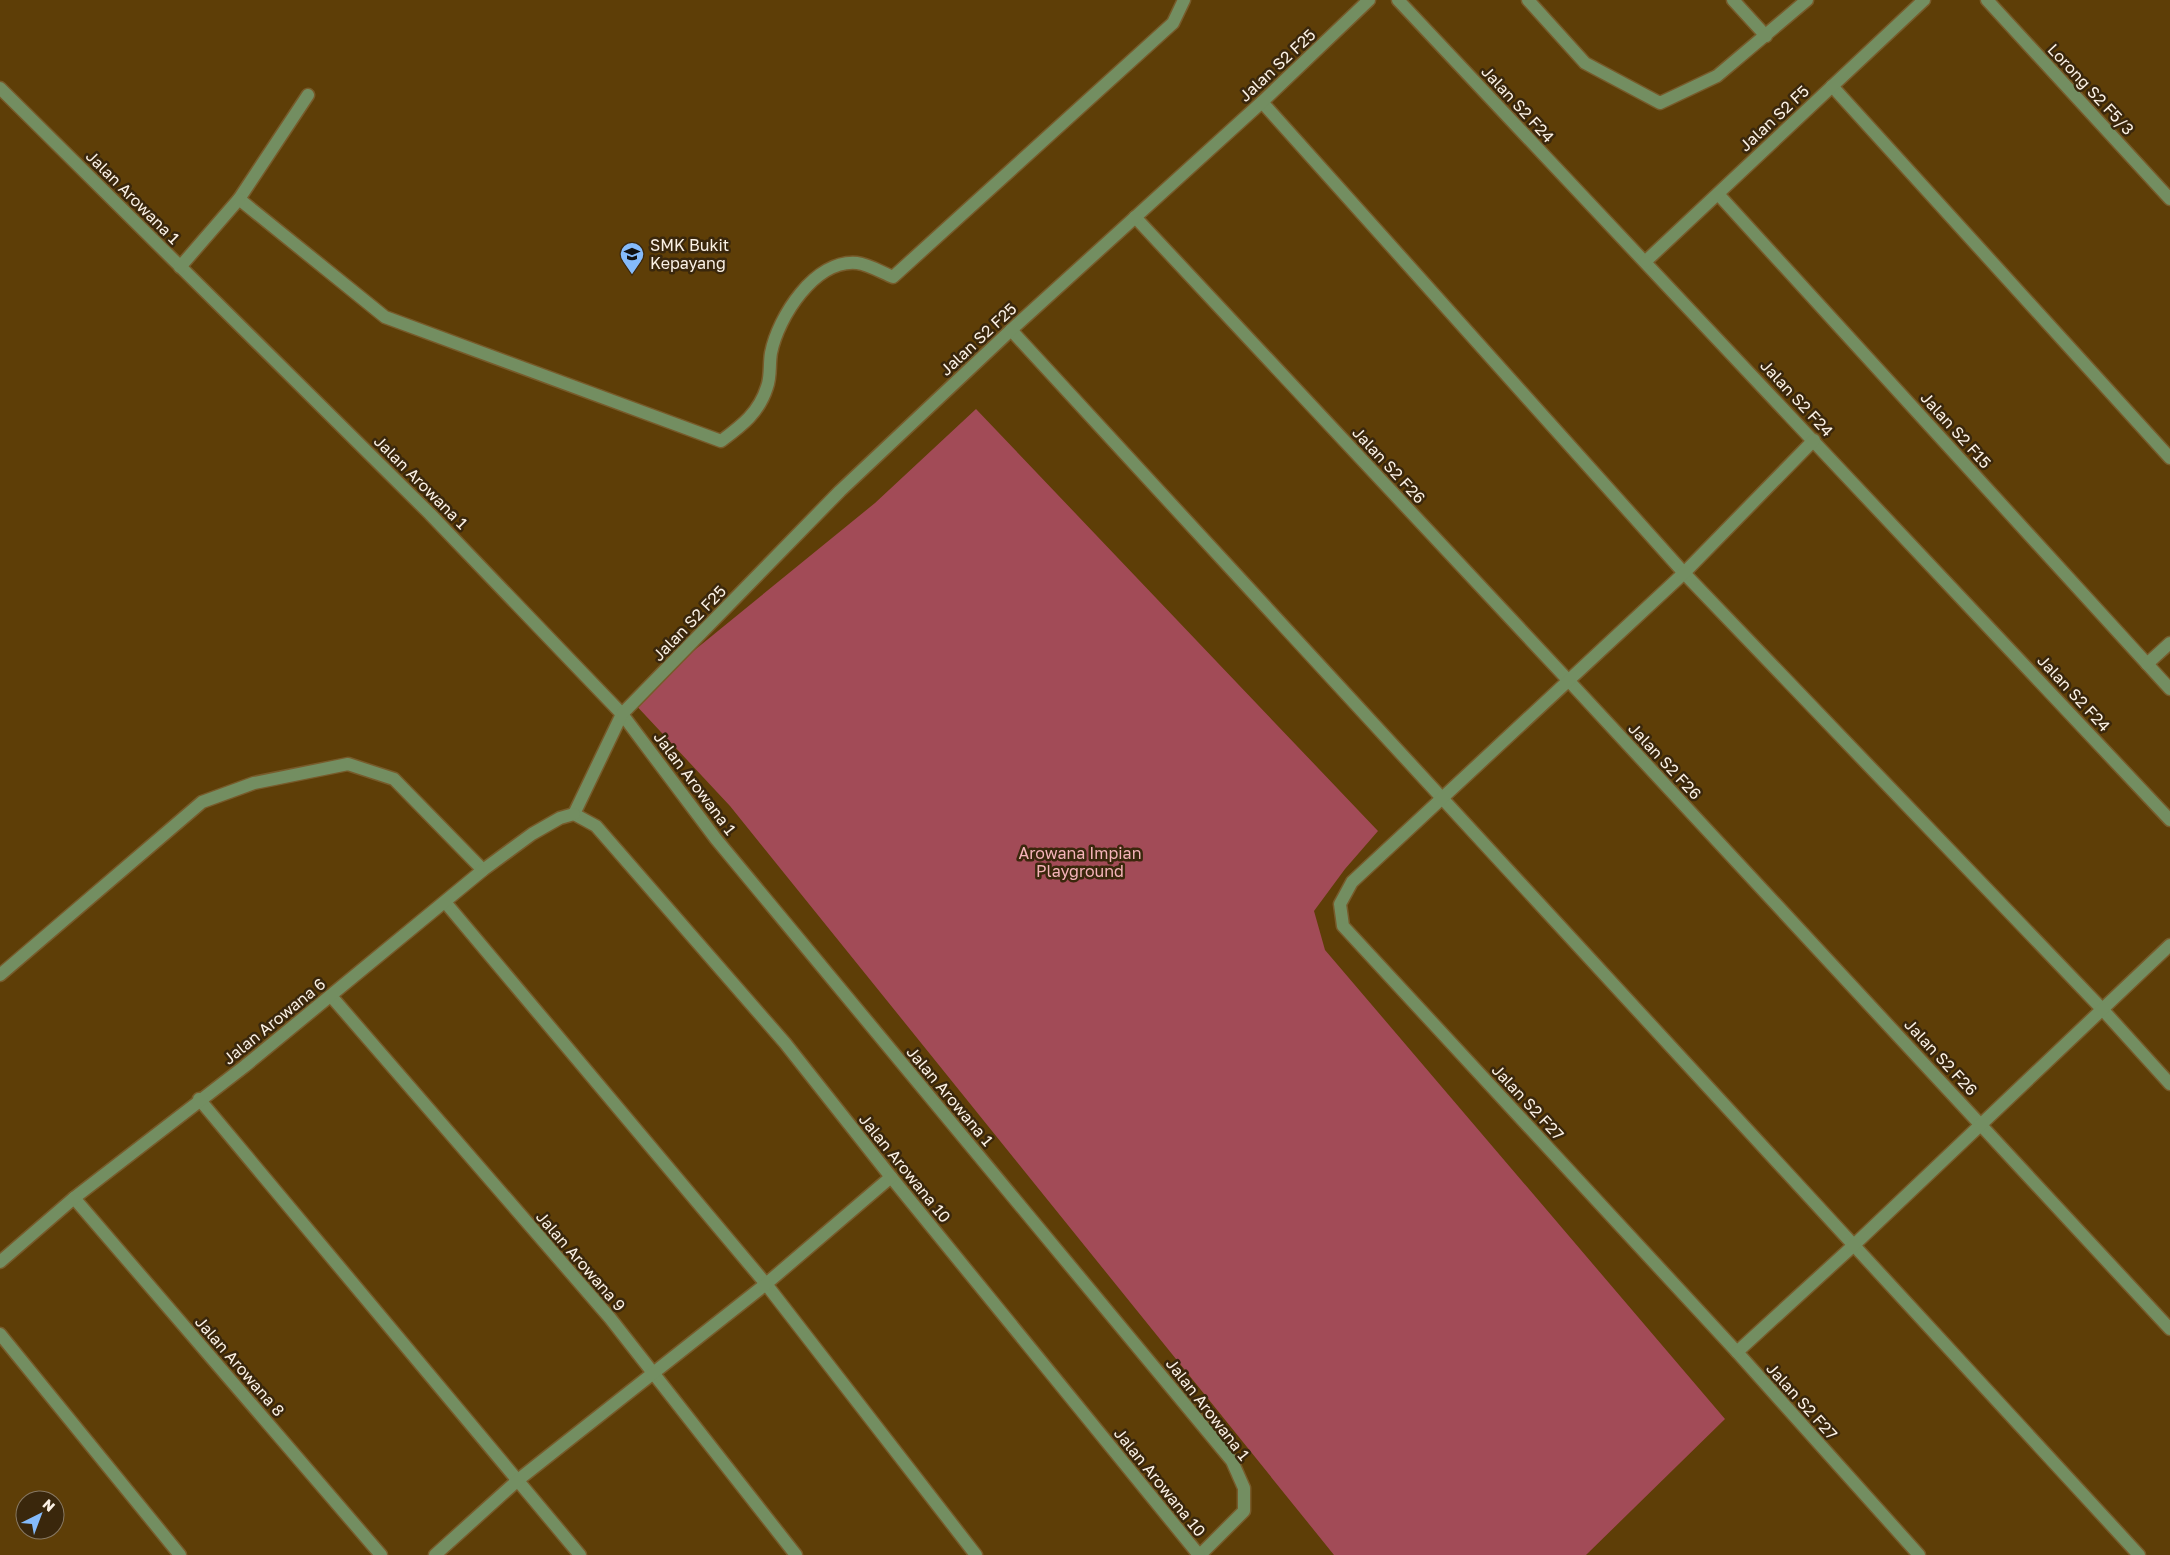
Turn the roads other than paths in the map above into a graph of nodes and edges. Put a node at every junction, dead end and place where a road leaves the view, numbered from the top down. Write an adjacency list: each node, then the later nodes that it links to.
1 (1184, 0): 15 (street)
2 (1369, 0): 13 (street, Jalan S2 F25)
3 (1398, 0): 18 (street, Jalan S2 F24)
4 (1528, 0): 9 (street)
5 (1733, 0): 9 (street)
6 (1806, 0): 9 (street)
7 (1924, 0): 10 (street, Jalan S2 F5)
8 (1987, 0): 16 (street, Lorong S2 F5/3)
9 (1766, 36)
10 (1832, 86): 14 (street, Jalan S2 F5); 22 (street)
11 (0, 88): 19 (street, Jalan Arowana 1)
12 (308, 95): 15 (street)
13 (1262, 102): 17 (street, Jalan S2 F25); 23 (street)
14 (1718, 194): 18 (street, Jalan S2 F5); 25 (street, Jalan S2 F15)
15 (239, 199): 19 (street)
16 (2170, 199)
17 (1135, 217): 20 (street, Jalan S2 F25); 26 (street, Jalan S2 F26)
18 (1646, 261): 21 (street, Jalan S2 F24)
19 (180, 267): 28 (street, Jalan Arowana 1)
20 (1011, 330): 28 (street, Jalan S2 F25); 29 (street)
21 (1814, 440): 23 (street, Jalan S2 F27); 30 (street, Jalan S2 F24)
22 (2170, 458)
23 (1684, 573): 26 (street, Jalan S2 F27); 37 (street)
24 (2170, 643): 25 (street)
25 (2147, 664): 27 (street, Jalan S2 F15)
26 (1568, 680): 29 (street, Jalan S2 F27); 40 (street, Jalan S2 F26)
27 (2170, 689)
28 (622, 714): 31 (street, Jalan S2 F25); 57 (street, Jalan Arowana 1)
29 (1441, 798): 43 (street); 48 (street, Jalan S2 F27)
30 (2167, 811)
31 (574, 814): 32 (street, Jalan Arowana 6); 41 (street, Jalan Arowana 10)
32 (483, 870): 33 (street, Jalan Arowana 6); 35 (street)
33 (445, 902): 36 (street, Jalan Arowana 6); 45 (street)
34 (2170, 945): 37 (street)
35 (0, 975)
36 (331, 996): 39 (street, Jalan Arowana 6); 49 (street, Jalan Arowana 9)
37 (2103, 1010): 38 (street); 40 (street)
38 (2170, 1084)
39 (199, 1100): 42 (street, Jalan Arowana 6); 50 (street)
40 (1981, 1124): 43 (street); 46 (street, Jalan S2 F26)
41 (891, 1177): 45 (street); 57 (street, Jalan Arowana 10)
42 (74, 1198): 44 (street, Jalan Arowana 6); 52 (street, Jalan Arowana 8)
43 (1854, 1245): 48 (street); 59 (street)
44 (0, 1262)
45 (766, 1284): 49 (street); 56 (street)
46 (2170, 1329)
47 (0, 1334): 51 (street)
48 (1737, 1352): 58 (street, Jalan S2 F27)
49 (652, 1373): 50 (street); 55 (street, Jalan Arowana 9)
50 (518, 1480): 53 (street); 54 (street)
51 (180, 1555)
52 (381, 1555)
53 (435, 1555)
54 (580, 1555)
55 (796, 1555)
56 (976, 1555)
57 (1199, 1555)
58 (1919, 1555)
59 (2139, 1555)

